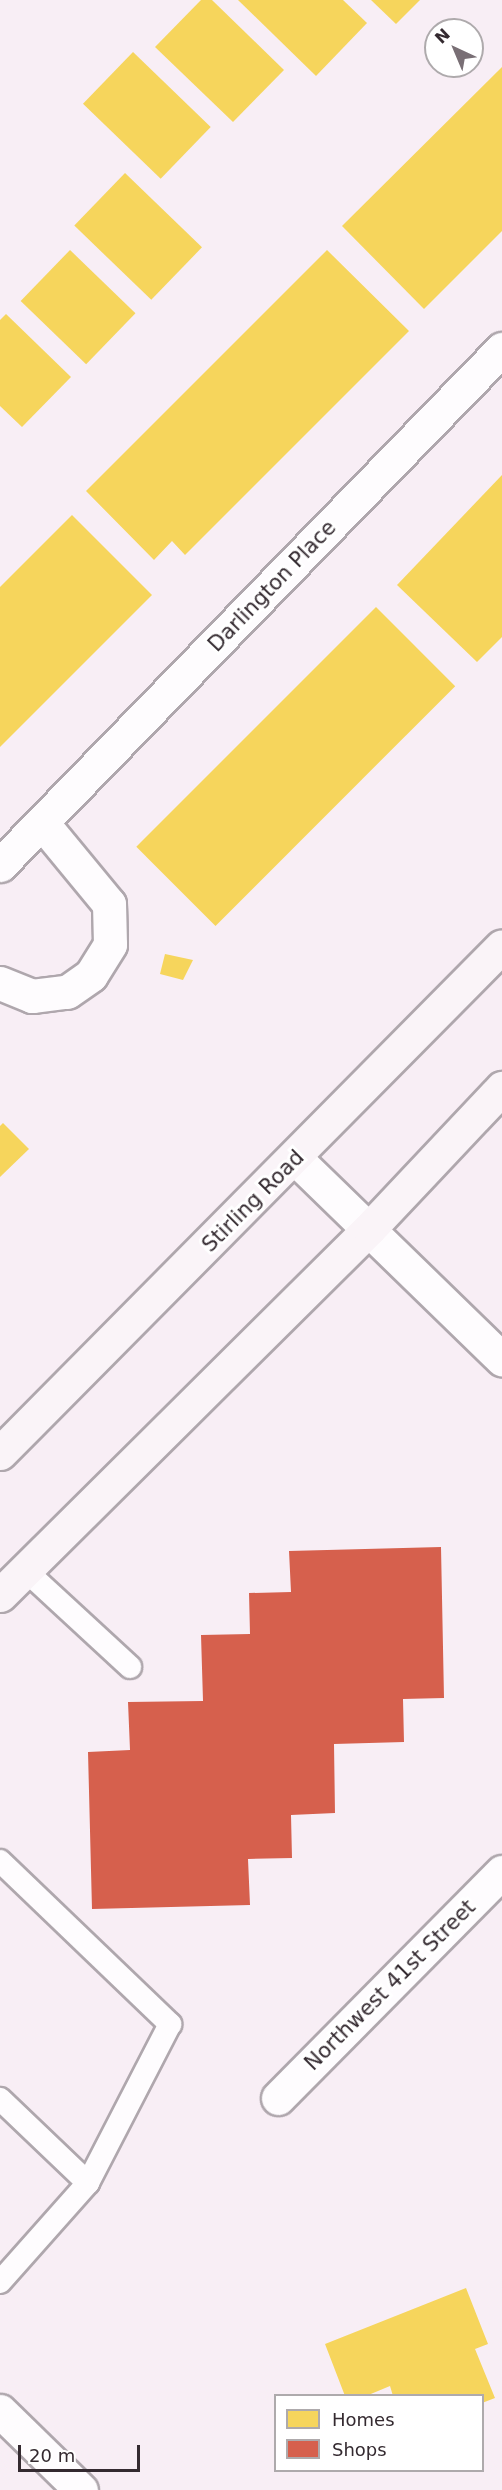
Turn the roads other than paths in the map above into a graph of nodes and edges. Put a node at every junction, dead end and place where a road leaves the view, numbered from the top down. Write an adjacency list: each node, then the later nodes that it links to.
1 (502, 349): 2 (street, Darlington Place)
2 (43, 824): 3 (street, Darlington Place); 5 (street)
3 (0, 865)
4 (502, 946): 7 (main road, Stirling Road)
5 (0, 983)
6 (502, 1088): 8 (main road)
7 (295, 1158): 8 (street); 10 (main road, Stirling Road)
8 (369, 1229): 9 (street); 11 (main road)
9 (502, 1359)
10 (0, 1453)
11 (25, 1570): 12 (main road); 13 (lane)
12 (0, 1595)
13 (130, 1668)
14 (0, 1861): 18 (lane)
15 (502, 1872): 16 (street, Northwest 41st Street)
16 (278, 2098)
17 (0, 2099): 18 (lane)
18 (88, 2183): 19 (lane)
19 (0, 2282)
20 (0, 2411): 21 (street)
21 (81, 2490)

